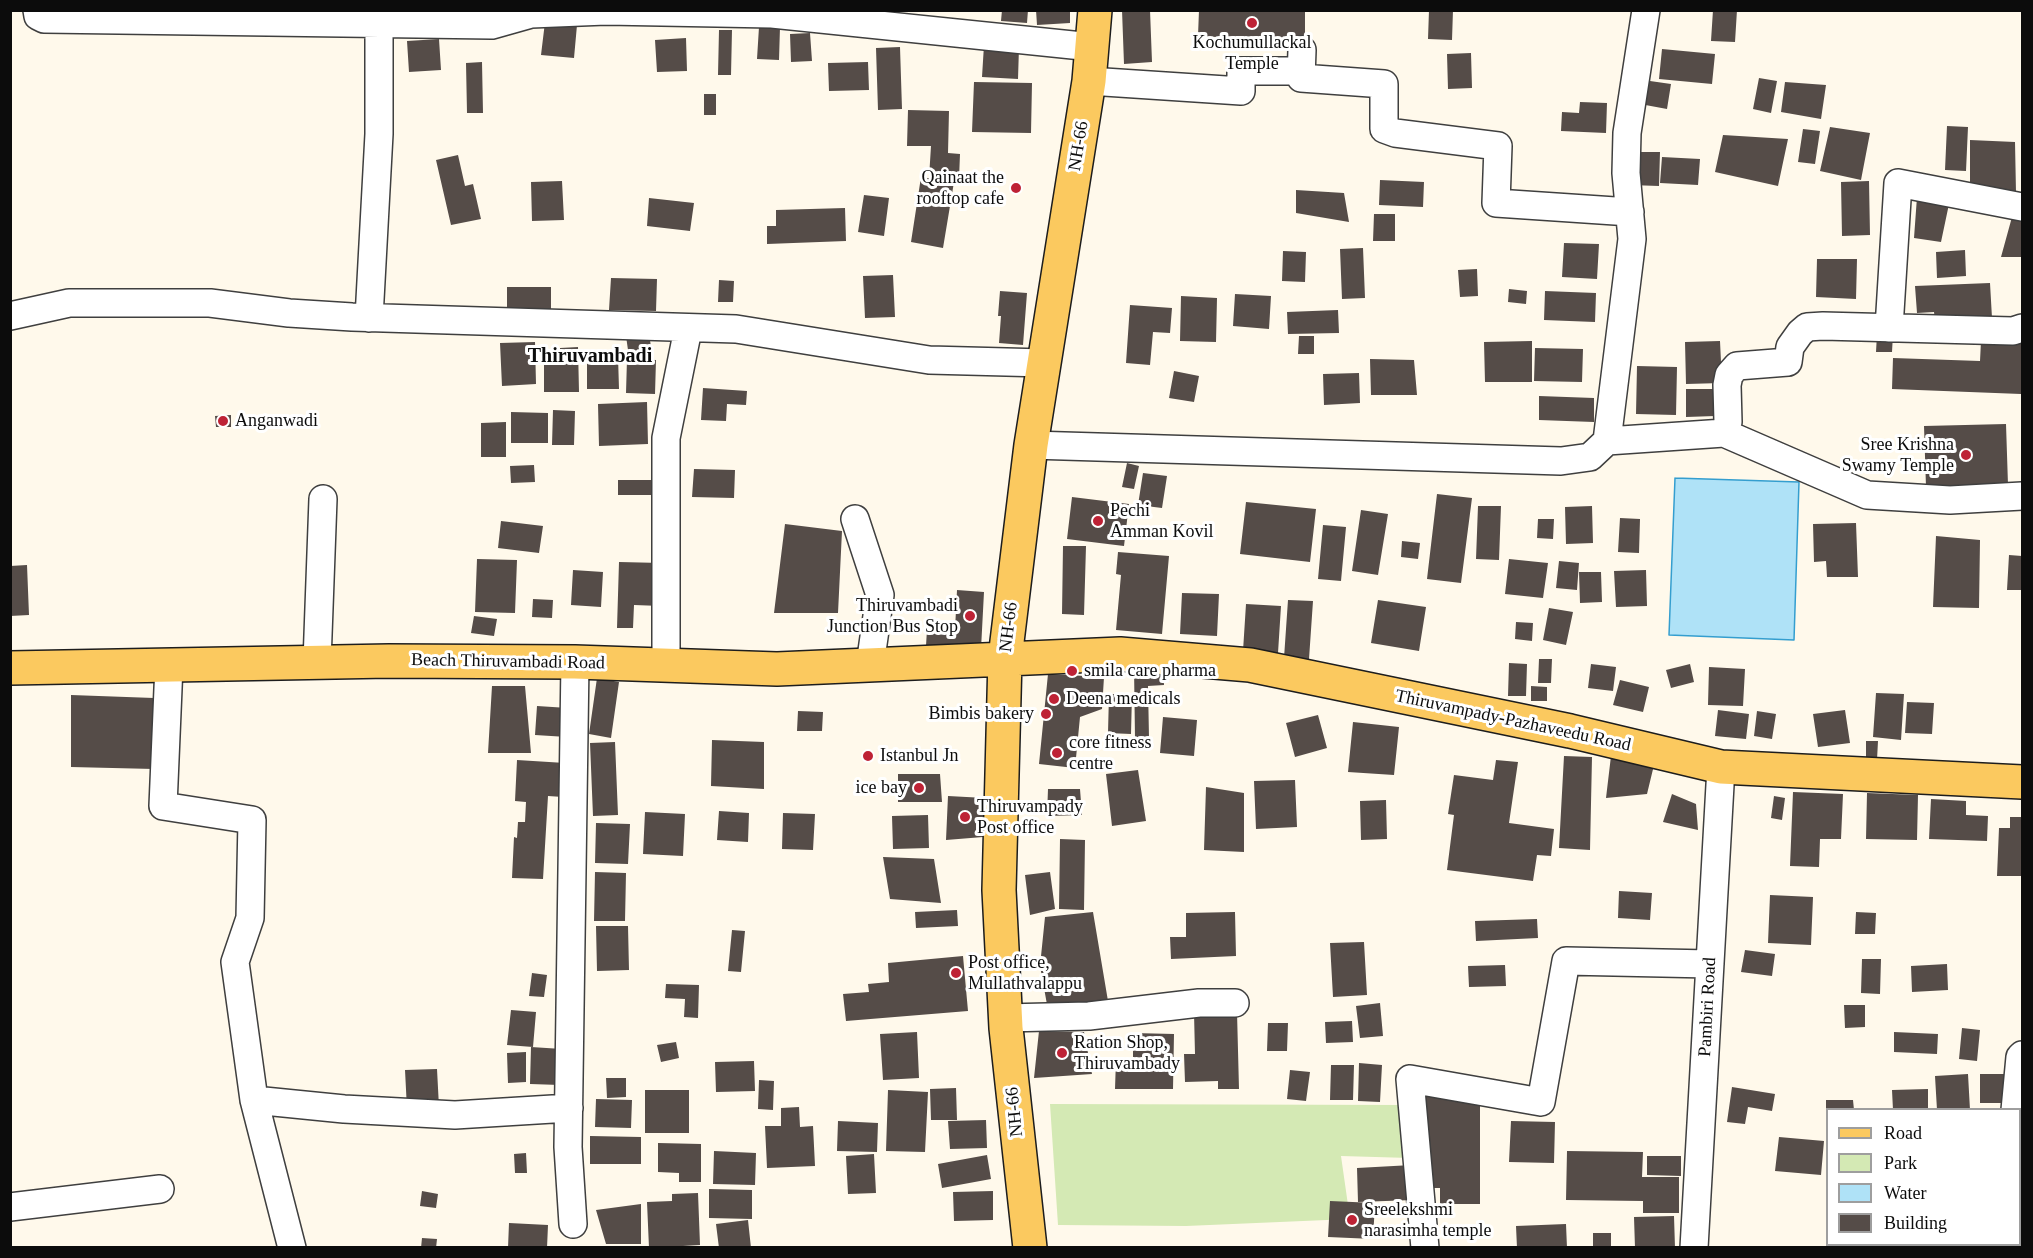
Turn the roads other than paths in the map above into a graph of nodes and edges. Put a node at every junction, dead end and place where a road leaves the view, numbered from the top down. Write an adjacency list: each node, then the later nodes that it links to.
1 (37, 10): 4 (street)
2 (1095, 10): 5 (main road, NH-66)
3 (1646, 10): 8 (street)
4 (379, 24): 5 (street); 10 (street)
5 (1092, 47): 6 (main road, NH-66)
6 (1089, 81): 8 (street); 14 (main road, NH-66)
7 (2022, 207): 11 (street)
8 (1630, 212): 16 (street)
9 (10, 316): 10 (street)
10 (369, 318): 13 (street)
11 (1889, 328): 12 (street); 15 (street)
12 (2022, 328)
13 (688, 329): 14 (street); 25 (street)
14 (1045, 363): 17 (main road, NH-66)
15 (1724, 433): 16 (street); 18 (street)
16 (1607, 441): 17 (street)
17 (1031, 445): 21 (main road, NH-66)
18 (2022, 496)
19 (323, 500): 22 (street)
20 (855, 519): 26 (street)
21 (1005, 658): 26 (main road, Beach Thiruvambadi Road); 28 (main road, Thiruvampady-Pazhaveedu Road); 32 (main road, NH-66)
22 (317, 662): 23 (main road, Beach Thiruvambadi Road); 24 (main road, Beach Thiruvambadi Road)
23 (575, 662): 25 (main road, Beach Thiruvambadi Road); 35 (street)
24 (169, 665): 27 (main road, Beach Thiruvambadi Road); 34 (street)
25 (666, 665): 26 (main road, Beach Thiruvambadi Road)
26 (870, 665)
27 (10, 668)
28 (1721, 767): 29 (main road, Thiruvampady-Pazhaveedu Road); 30 (street, Pambiri Road)
29 (2022, 782)
30 (1710, 964): 42 (street); 43 (street, Pambiri Road)
31 (1235, 1003): 32 (street)
32 (1005, 1018): 41 (main road, NH-66)
33 (2022, 1055): 36 (street)
34 (254, 1100): 35 (street); 40 (street)
35 (569, 1108): 39 (street)
36 (2015, 1108)
37 (160, 1189): 38 (street)
38 (10, 1207)
39 (573, 1224)
40 (292, 1248)
41 (1030, 1248)
42 (1425, 1248)
43 (1694, 1248)

